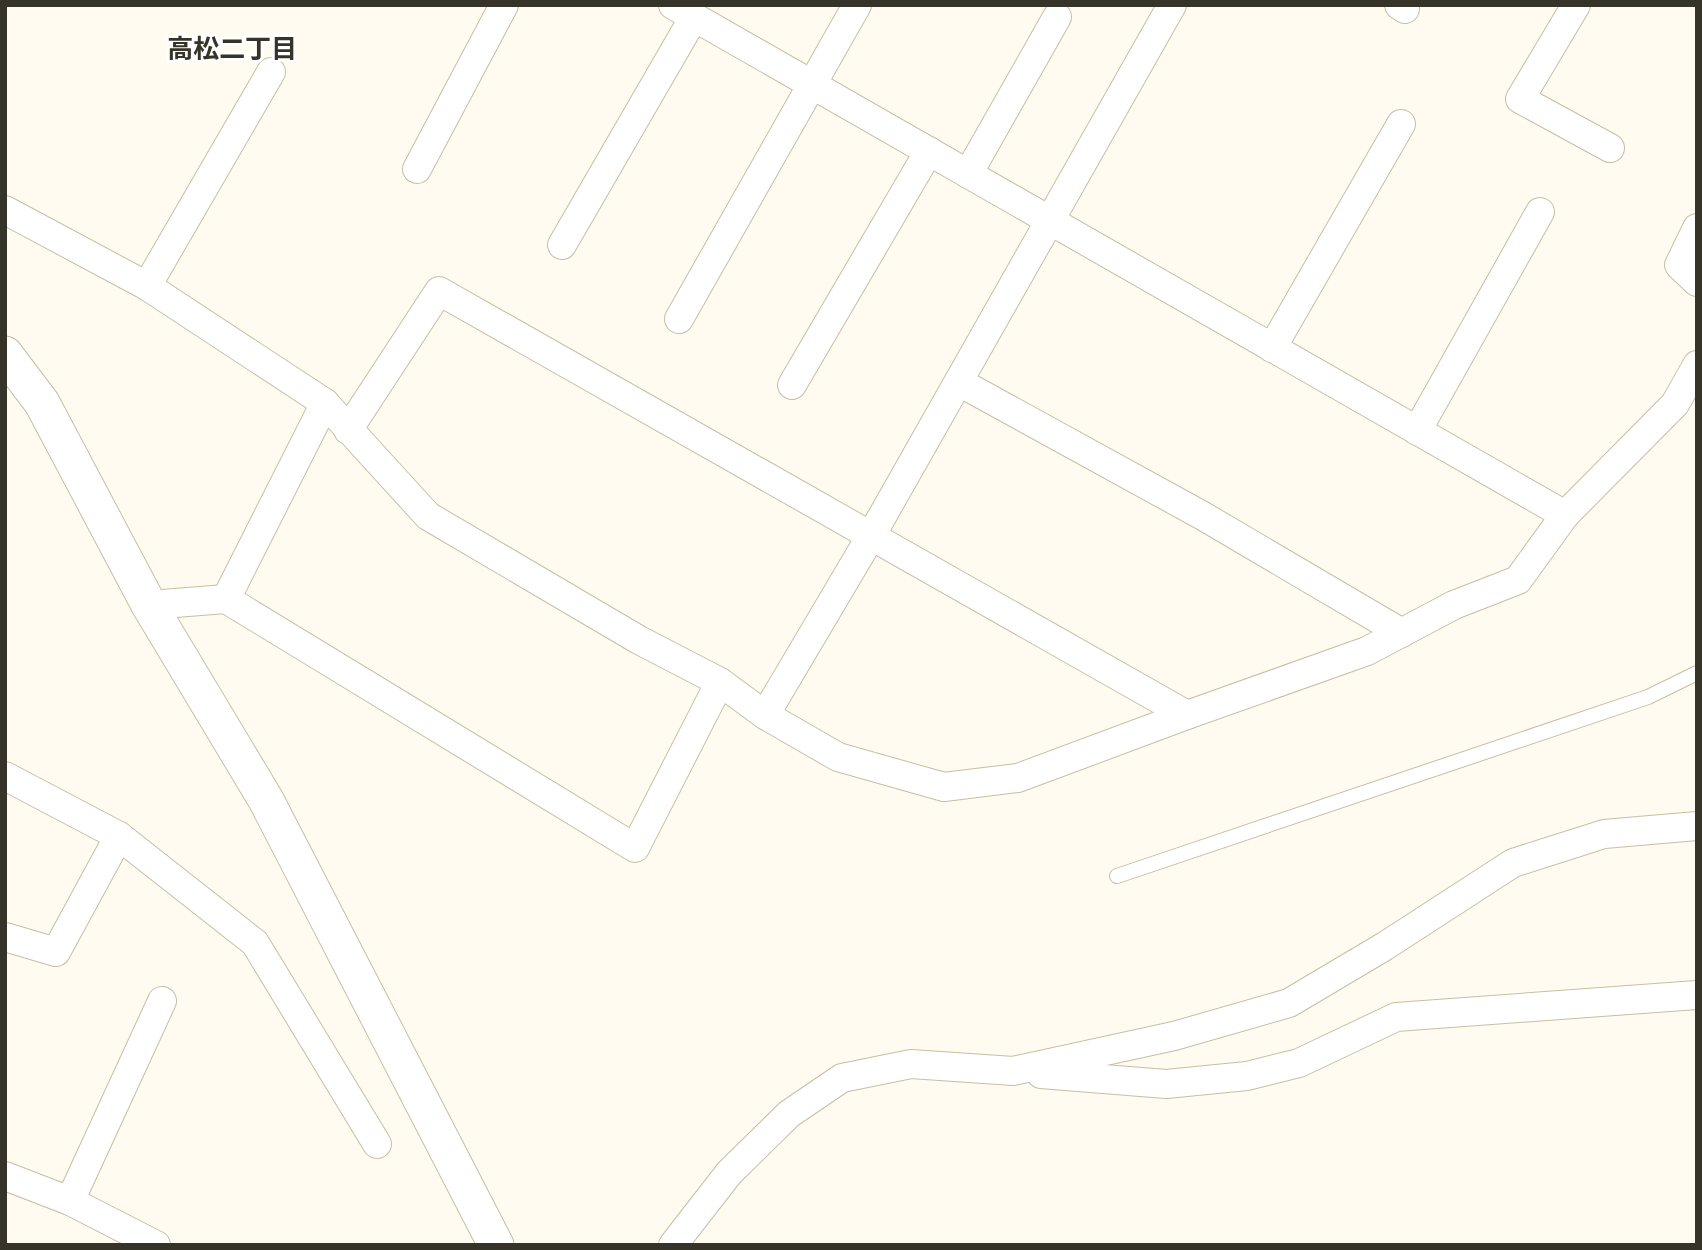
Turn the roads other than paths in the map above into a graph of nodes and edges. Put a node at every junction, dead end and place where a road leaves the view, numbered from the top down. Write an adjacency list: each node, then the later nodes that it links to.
1 (504, 5): 12 (street)
2 (857, 5): 8 (street)
3 (1172, 5): 16 (street)
4 (1576, 5): 10 (street)
5 (684, 11): 8 (street); 18 (street)
6 (1057, 17): 13 (street)
7 (271, 72): 20 (street)
8 (810, 84): 11 (street); 21 (street)
9 (1401, 124): 22 (street)
10 (1610, 148)
11 (929, 151): 13 (street); 26 (street)
12 (417, 169)
13 (968, 174): 16 (street)
14 (5, 210): 20 (street)
15 (1540, 212): 29 (street)
16 (1049, 220): 22 (street); 25 (street)
17 (1697, 228): 19 (street)
18 (562, 245)
19 (1697, 282)
20 (147, 286): 27 (street)
21 (679, 318)
22 (1272, 348): 29 (street)
23 (5, 354): 33 (street)
24 (1697, 365): 30 (street)
25 (959, 382): 31 (street); 34 (street)
26 (792, 385)
27 (325, 403): 28 (street); 32 (street)
28 (348, 430): 31 (street); 36 (street)
29 (1418, 431): 30 (street)
30 (1565, 515): 34 (street)
31 (871, 536): 37 (street); 38 (street)
32 (226, 599): 33 (street); 36 (street)
33 (149, 605): 51 (street)
34 (1402, 633): 38 (street)
35 (1697, 673): 42 (lane)
36 (720, 682): 37 (street)
37 (765, 715): 38 (street)
38 (1187, 715)
39 (5, 776): 41 (street)
40 (1697, 826): 46 (street)
41 (119, 836): 43 (street); 47 (street)
42 (1117, 876)
43 (5, 937)
44 (1697, 995): 46 (street)
45 (162, 1001): 49 (street)
46 (1013, 1071): 52 (street)
47 (377, 1144)
48 (5, 1176): 49 (street)
49 (70, 1201): 50 (street)
50 (156, 1245)
51 (496, 1245)
52 (673, 1245)

